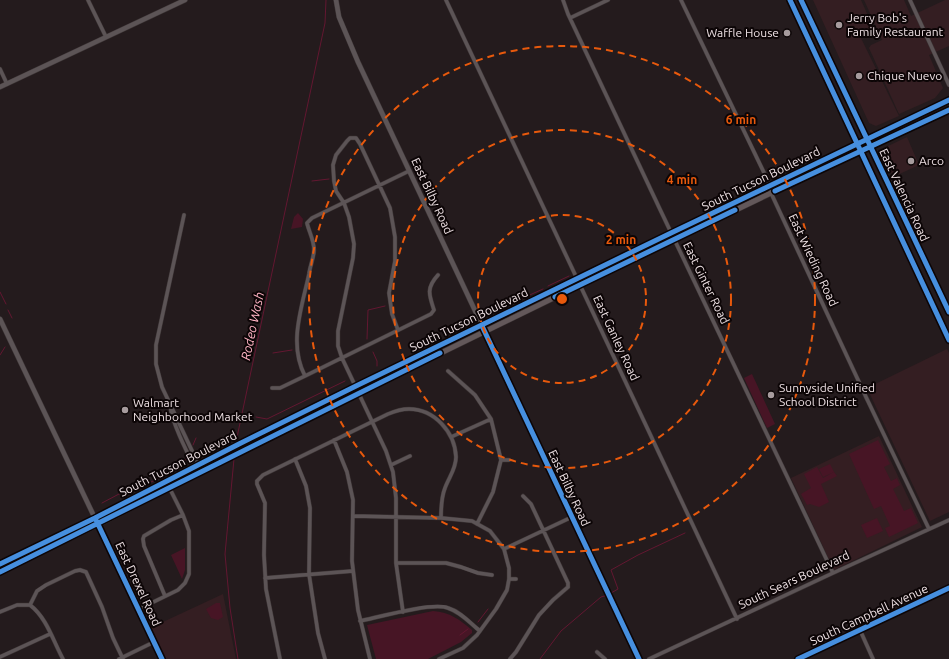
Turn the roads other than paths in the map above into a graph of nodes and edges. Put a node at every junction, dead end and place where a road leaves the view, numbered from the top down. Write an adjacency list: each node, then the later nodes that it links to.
1 (88, 0): 12 (street)
2 (185, 0): 12 (street)
3 (336, 0): 25 (street, East Bilby Road)
4 (446, 0): 36 (street, East Ganley Road)
5 (563, 0): 11 (street, East Ginter Road)
6 (608, 0): 11 (street)
7 (681, 0): 27 (street)
8 (790, 0): 14 (main road, East Valencia Road)
9 (801, 0): 13 (main road, East Valencia Road)
10 (910, 0): 17 (street)
11 (570, 18): 31 (street, East Ginter Road)
12 (106, 37): 16 (street)
13 (820, 41): 14 (main road); 21 (main road, East Valencia Road)
14 (811, 45): 22 (main road, East Valencia Road)
15 (0, 69): 16 (street)
16 (7, 84): 18 (street)
17 (949, 85)
18 (0, 87)
19 (949, 100): 21 (main road, South Tucson Boulevard)
20 (949, 110): 23 (main road, South Tucson Boulevard)
21 (867, 139): 22 (main road, South Tucson Boulevard); 23 (main road, East Valencia Road)
22 (857, 143): 24 (main road, East Valencia Road); 27 (main road, South Tucson Boulevard)
23 (870, 147): 24 (main road, South Tucson Boulevard); 32 (main road, East Valencia Road)
24 (861, 151): 28 (main road, South Tucson Boulevard); 34 (main road, East Valencia Road)
25 (409, 171): 26 (street); 40 (street, East Bilby Road)
26 (380, 185): 29 (street); 29 (street); 41 (street)
27 (771, 186): 28 (street); 31 (main road, South Tucson Boulevard)
28 (770, 193): 33 (main road, South Tucson Boulevard); 72 (street, East Wieding Road)
29 (344, 203): 44 (street); 46 (street)
30 (184, 215): 59 (street)
31 (671, 233): 33 (street, East Ginter Road); 36 (main road, South Tucson Boulevard)
32 (912, 236): 34 (main road); 38 (main road, East Valencia Road)
33 (674, 240): 37 (main road, South Tucson Boulevard); 79 (street, East Ginter Road)
34 (902, 240): 43 (main road, East Valencia Road)
35 (438, 276): 41 (street)
36 (577, 278): 37 (street, East Ganley Road); 40 (main road, South Tucson Boulevard)
37 (580, 285): 42 (main road, South Tucson Boulevard); 91 (street, East Ganley Road)
38 (949, 312)
39 (0, 319): 66 (street, East Drexel Road)
40 (482, 326): 42 (street, East Bilby Road); 47 (main road, South Tucson Boulevard)
41 (398, 330): 44 (street)
42 (485, 332): 49 (main road, South Tucson Boulevard); 65 (street, East Bilby Road)
43 (949, 340)
44 (342, 358): 46 (street); 47 (street)
45 (448, 371): 50 (street)
46 (305, 376): 48 (street)
47 (356, 386): 49 (street); 59 (main road, South Tucson Boulevard)
48 (272, 388)
49 (359, 393): 51 (street); 60 (main road, South Tucson Boulevard)
50 (490, 419): 52 (street); 56 (street)
51 (373, 421): 52 (street); 53 (street); 58 (street)
52 (451, 437): 68 (street)
53 (334, 440): 55 (street); 64 (street)
54 (410, 456): 58 (street)
55 (295, 459): 80 (street); 82 (street)
56 (501, 460): 57 (street); 71 (street)
57 (509, 460)
58 (391, 465): 67 (street)
59 (197, 466): 60 (street); 66 (main road, South Tucson Boulevard)
60 (200, 473): 61 (main road, South Tucson Boulevard)
61 (170, 489): 63 (street); 70 (main road, South Tucson Boulevard)
62 (523, 496): 73 (street)
63 (183, 515): 86 (street); 86 (street)
64 (353, 516): 67 (street); 77 (street)
65 (572, 517): 73 (street); 111 (street, East Bilby Road)
66 (95, 518): 70 (street, East Drexel Road); 76 (main road, South Tucson Boulevard)
67 (396, 518): 68 (street); 75 (street)
68 (441, 518): 71 (street)
69 (949, 520): 72 (street, South Sears Boulevard)
70 (98, 524): 78 (main road, South Tucson Boulevard); 88 (street, East Drexel Road)
71 (477, 524): 74 (street)
72 (929, 529): 79 (street, South Sears Boulevard)
73 (544, 530): 74 (street); 109 (street)
74 (504, 549): 83 (street)
75 (396, 563): 81 (street); 90 (street)
76 (0, 564)
77 (353, 571): 80 (street); 92 (street)
78 (0, 572)
79 (832, 573): 91 (street, South Sears Boulevard)
80 (309, 574): 82 (street); 106 (street)
81 (492, 575)
82 (265, 578): 105 (street)
83 (510, 579): 84 (street); 94 (street)
84 (516, 579)
85 (949, 588): 93 (main road, South Campbell Avenue)
86 (165, 596): 88 (street)
87 (30, 605): 89 (street); 95 (street); 100 (street)
88 (139, 609): 96 (street, East Drexel Road)
89 (0, 612)
90 (402, 612): 92 (street); 94 (street)
91 (737, 619): 112 (street, South Sears Boulevard)
92 (360, 621): 101 (street)
93 (860, 630): 113 (main road, South Campbell Avenue); 114 (street)
94 (480, 631): 108 (street)
95 (50, 634): 98 (street); 103 (street)
96 (154, 642): 100 (street); 104 (street, East Drexel Road)
97 (597, 652): 110 (street)
98 (7, 654): 99 (street); 102 (street)
99 (0, 657)
100 (122, 658)
101 (369, 658): 107 (street)
102 (9, 659)
103 (63, 659)
104 (162, 659)
105 (280, 659)
106 (325, 659)
107 (364, 659)
108 (440, 659)
109 (510, 659)
110 (604, 659)
111 (639, 659)
112 (649, 659)
113 (798, 659)
114 (873, 659)

